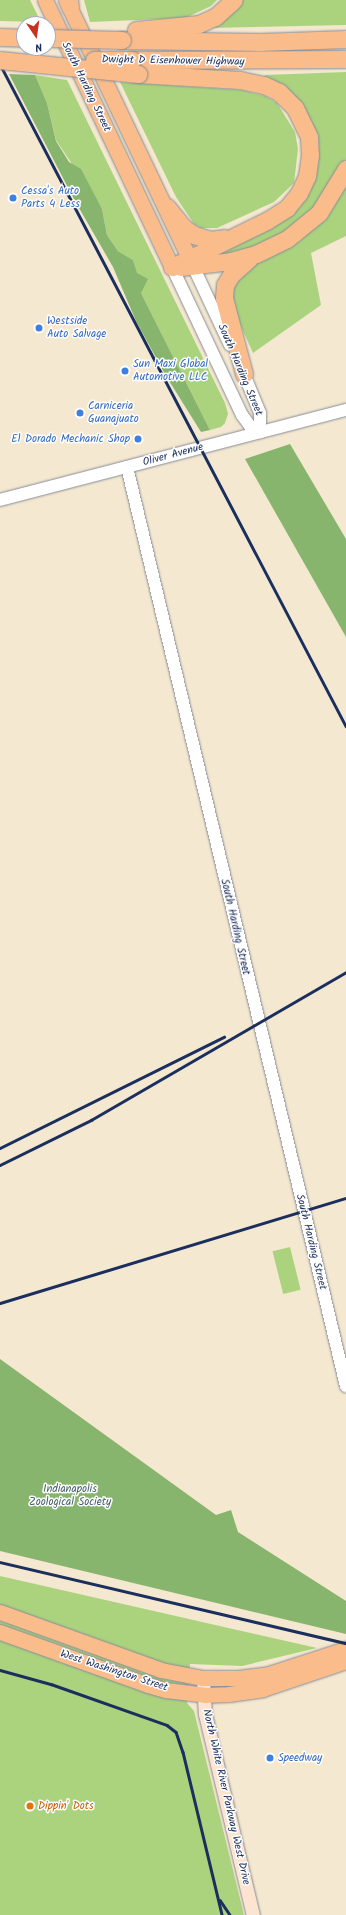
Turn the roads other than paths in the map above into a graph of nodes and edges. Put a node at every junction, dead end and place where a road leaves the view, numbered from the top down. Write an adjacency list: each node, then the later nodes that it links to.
1 (45, 0): 17 (main road, South Harding Street)
2 (234, 0): 4 (highway)
3 (68, 2): 13 (main road, South Harding Street)
4 (120, 36): 7 (highway, bridge); 8 (highway, Dwight D Eisenhower Highway)
5 (0, 37): 6 (highway)
6 (16, 38)
7 (56, 38)
8 (346, 39)
9 (0, 59): 11 (highway, Dwight D Eisenhower Highway, bridge)
10 (346, 59): 11 (highway, Dwight D Eisenhower Highway)
11 (135, 67): 14 (highway)
12 (346, 169): 15 (highway)
13 (167, 207): 14 (highway); 16 (main road, South Harding Street)
14 (234, 236): 16 (highway)
15 (256, 254): 16 (highway); 18 (highway)
16 (191, 262): 17 (highway); 18 (street, South Harding Street)
17 (172, 267): 20 (street, South Harding Street)
18 (244, 374): 20 (street, South Harding Street)
19 (346, 410): 20 (street, Oliver Avenue)
20 (260, 432): 21 (street, Oliver Avenue)
21 (127, 467): 22 (street, Oliver Avenue); 23 (street, South Harding Street)
22 (0, 500)
23 (346, 1386)
24 (0, 1612): 28 (main road, West Washington Street)
25 (0, 1632): 29 (main road, West Washington Street)
26 (346, 1649): 28 (main road, West Washington Street)
27 (346, 1661): 29 (main road, West Washington Street)
28 (204, 1678): 29 (main road, North White River Parkway West Drive)
29 (204, 1695): 30 (main road, North White River Parkway West Drive)
30 (253, 1915)

